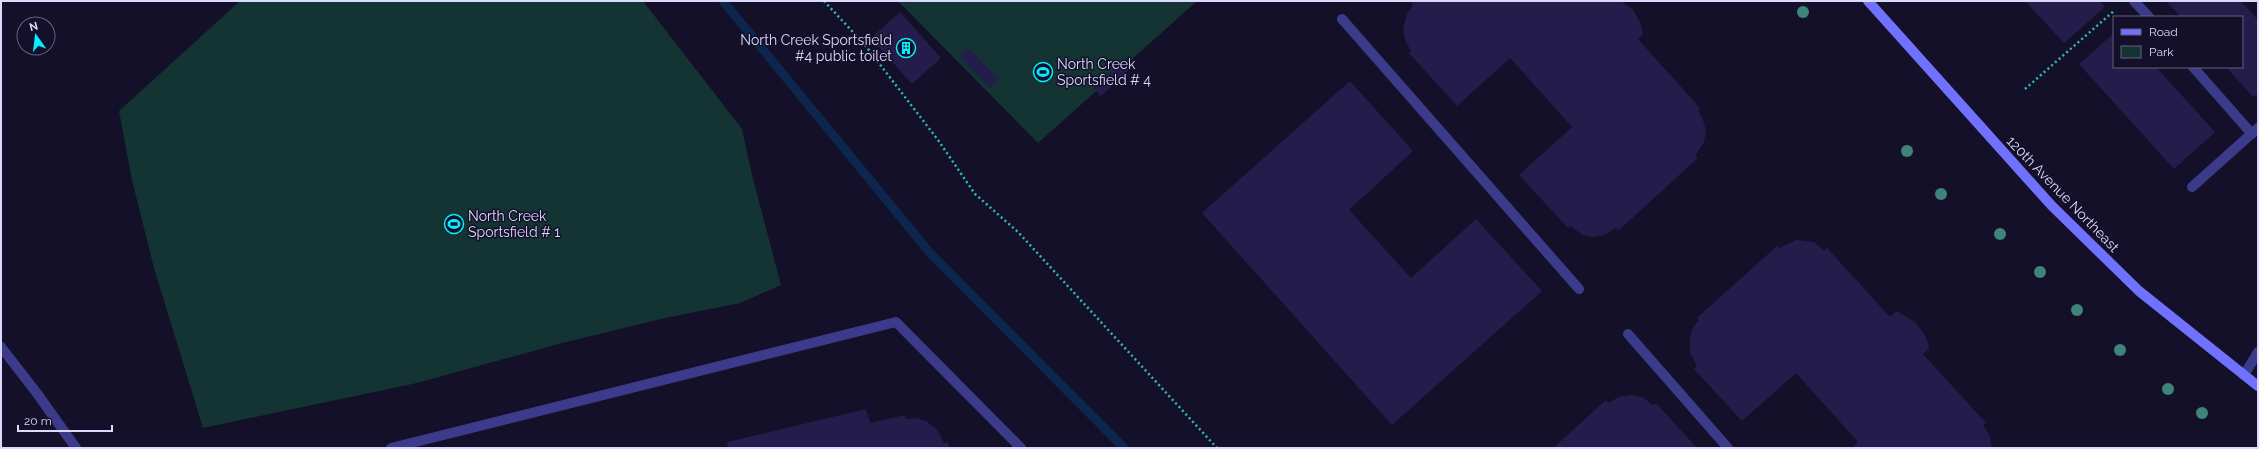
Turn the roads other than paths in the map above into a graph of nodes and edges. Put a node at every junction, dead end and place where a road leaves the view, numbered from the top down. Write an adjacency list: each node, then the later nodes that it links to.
1 (1868, 1): 12 (main road, 120th Avenue Northeast)
2 (2134, 1): 3 (street)
3 (2148, 16)
4 (1342, 19): 8 (street)
5 (2194, 68): 6 (street)
6 (2255, 131): 7 (street)
7 (2192, 188)
8 (1579, 289)
9 (1628, 334): 17 (street)
10 (1, 347): 14 (street)
11 (2258, 352): 12 (street)
12 (2244, 375): 13 (main road, 120th Avenue Northeast)
13 (2258, 386)
14 (76, 448)
15 (391, 448): 16 (street)
16 (1021, 448)
17 (1728, 448)

